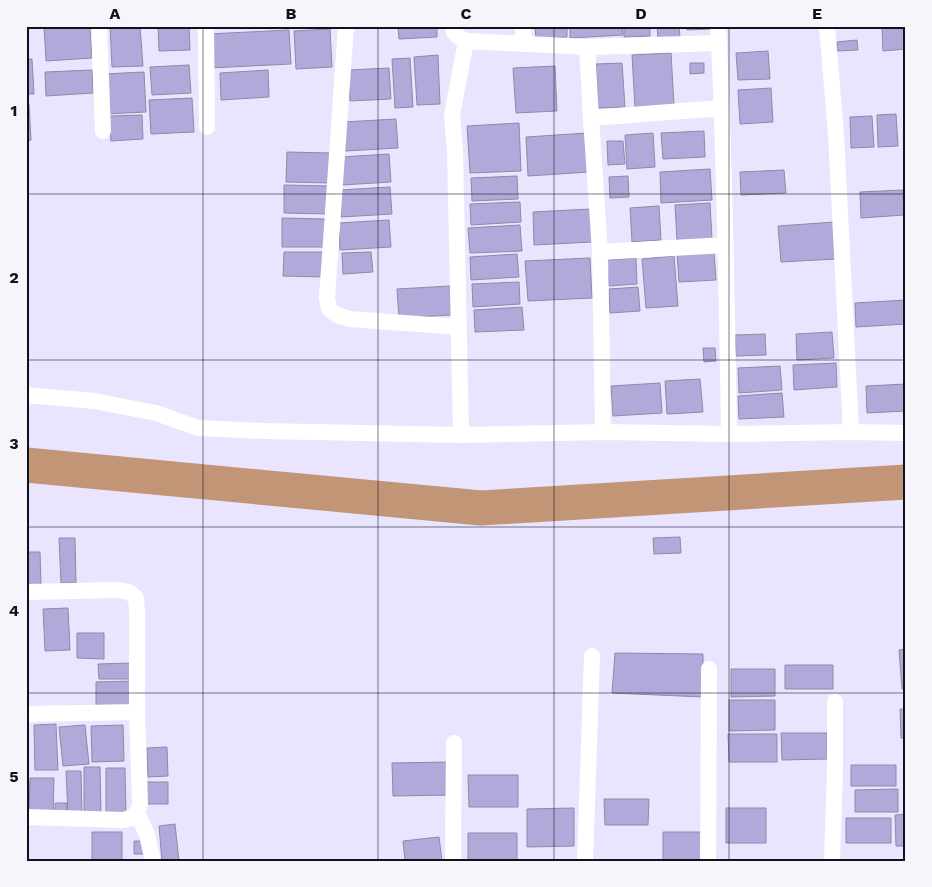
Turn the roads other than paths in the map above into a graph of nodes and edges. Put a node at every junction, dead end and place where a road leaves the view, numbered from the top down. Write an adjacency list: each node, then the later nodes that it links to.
1 (99, 26): 15 (street)
2 (206, 26): 14 (street)
3 (346, 26): 18 (street)
4 (452, 26): 8 (street)
5 (523, 26): 9 (street)
6 (718, 26): 10 (street)
7 (827, 26): 21 (street)
8 (466, 41): 9 (street); 18 (street)
9 (524, 43): 11 (street)
10 (719, 43): 11 (street); 12 (street)
11 (587, 47): 13 (street)
12 (722, 108): 13 (street); 16 (street)
13 (590, 118): 17 (street)
14 (207, 128)
15 (103, 130)
16 (726, 245): 17 (street); 23 (street)
17 (600, 252): 20 (street)
18 (459, 327): 24 (street)
19 (26, 394): 24 (street)
20 (603, 432): 23 (street); 24 (street)
21 (851, 432): 22 (street); 23 (street)
22 (906, 433)
23 (729, 434)
24 (461, 435)
25 (26, 592): 29 (street)
26 (592, 656): 36 (street)
27 (708, 669): 37 (street)
28 (835, 702): 38 (street)
29 (137, 712): 30 (street); 32 (street)
30 (26, 714)
31 (454, 743): 35 (street)
32 (137, 812): 33 (street); 34 (street)
33 (26, 817)
34 (153, 861)
35 (453, 861)
36 (585, 861)
37 (708, 861)
38 (832, 861)

